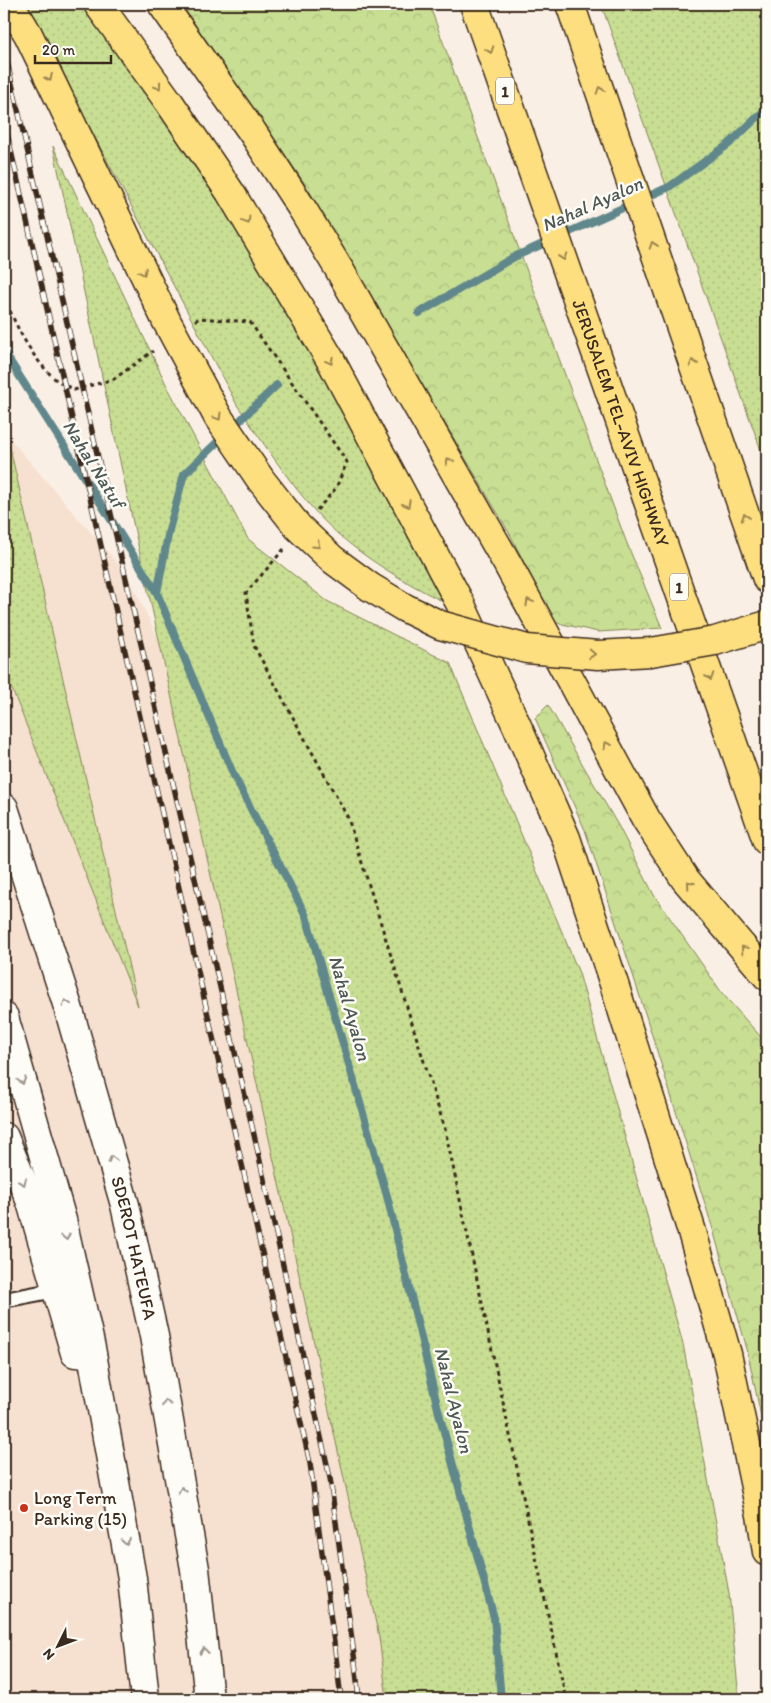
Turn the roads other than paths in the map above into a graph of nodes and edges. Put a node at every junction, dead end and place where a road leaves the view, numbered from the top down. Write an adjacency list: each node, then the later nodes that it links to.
1 (10, 4): 7 (highway, one-way to 7, bridge)
2 (98, 4): 16 (highway, one-way to 16)
3 (162, 4): 10 (highway, one-way to 3)
4 (474, 4): 9 (highway, JERUSALEM TEL-AVIV HIGHWAY / 1, one-way to 9)
5 (570, 4): 6 (highway, one-way to 5)
6 (767, 579)
7 (767, 625)
8 (4, 808): 18 (main road, SDEROT HATEUFA, one-way to 8)
9 (767, 841)
10 (767, 976)
11 (4, 1017): 15 (main road, one-way to 15)
12 (4, 1137): 13 (main road, one-way to 13)
13 (56, 1290): 14 (lane); 15 (main road)
14 (4, 1300)
15 (117, 1494): 17 (main road, one-way to 17)
16 (767, 1552)
17 (145, 1699)
18 (209, 1699)

